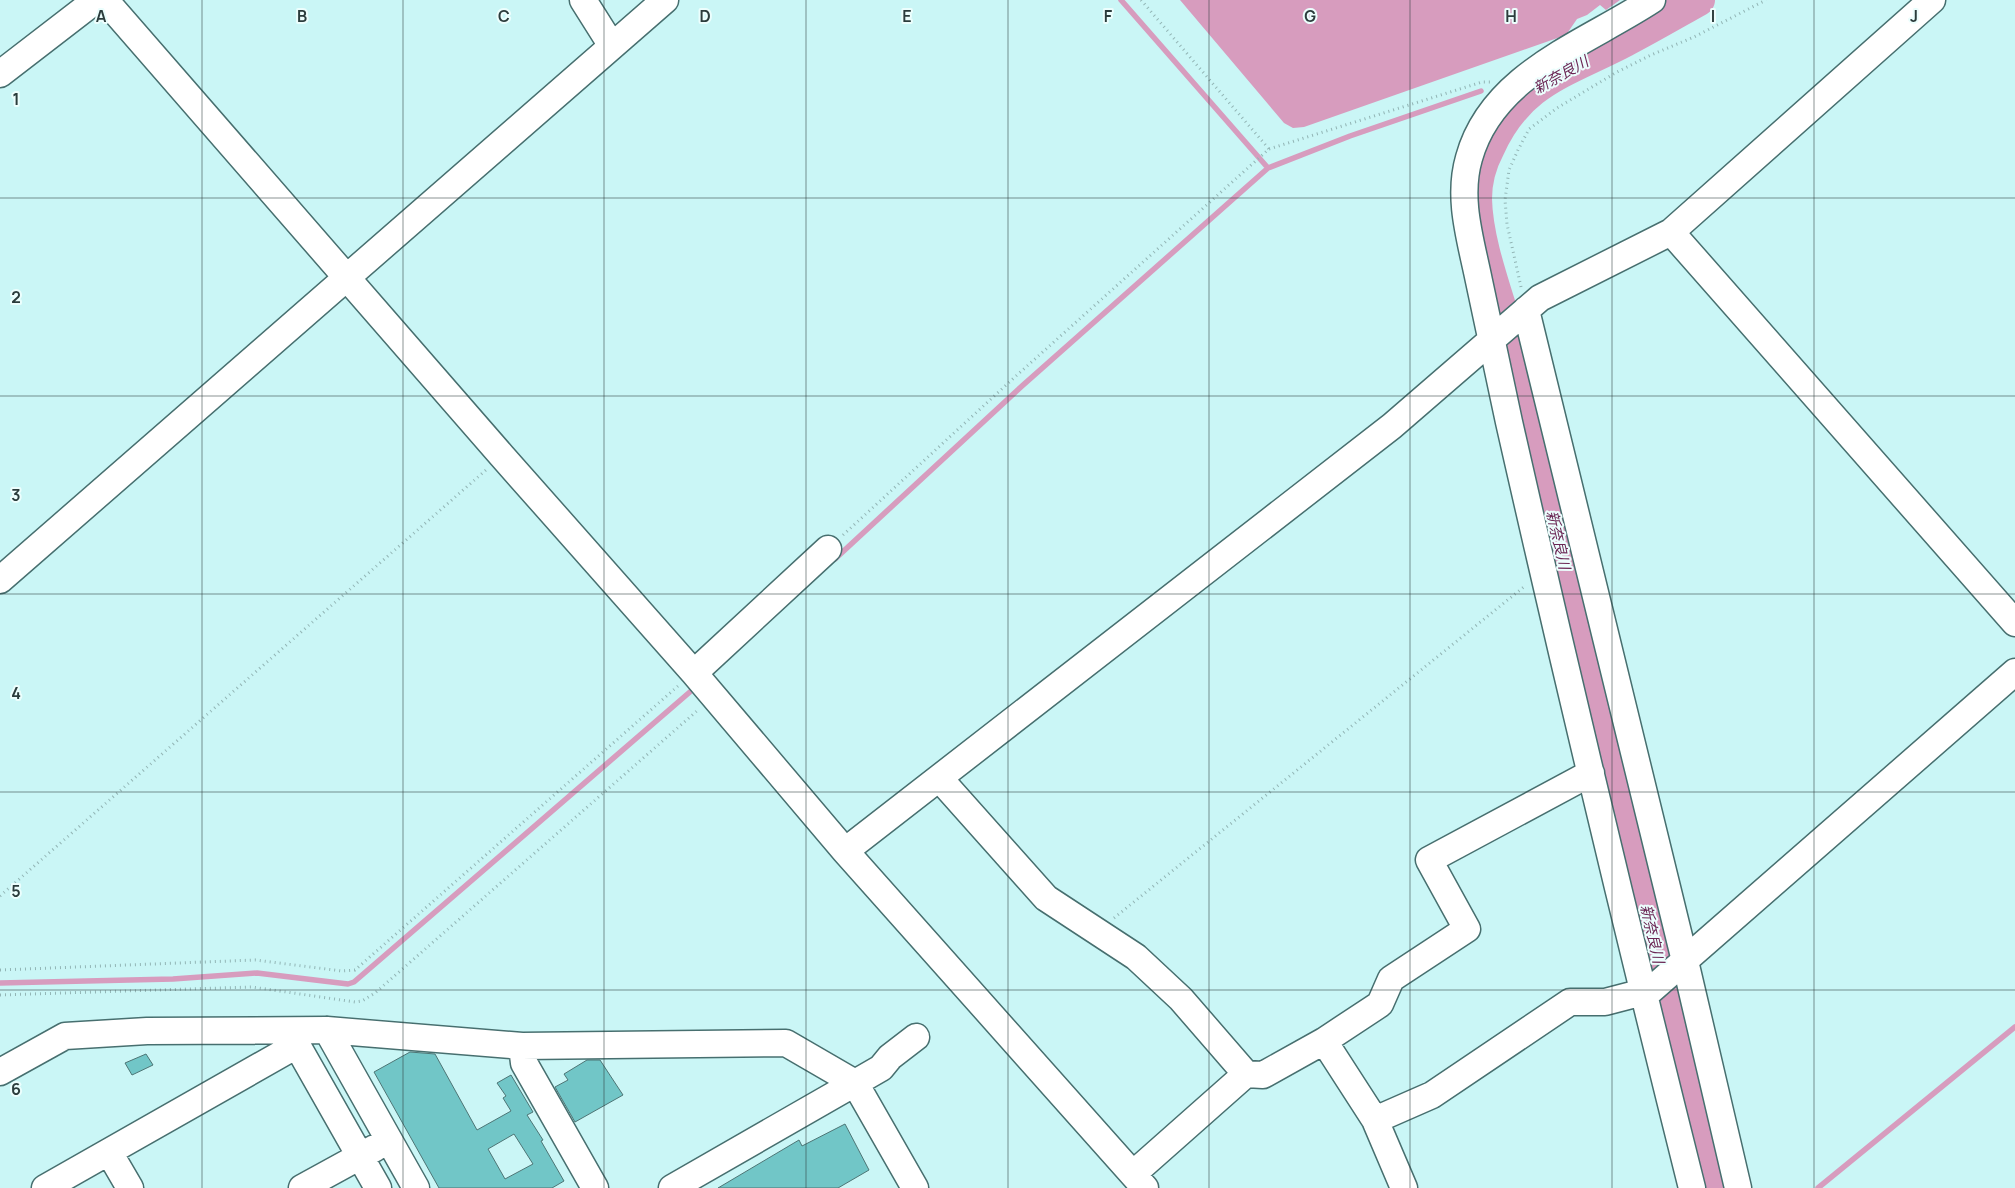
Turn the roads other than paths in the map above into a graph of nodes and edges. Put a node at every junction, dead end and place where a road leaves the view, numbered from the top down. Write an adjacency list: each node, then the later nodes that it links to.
1 (96, 0): 8 (street)
2 (105, 0): 10 (street)
3 (583, 0): 7 (street)
4 (665, 0): 7 (street)
5 (1652, 0): 12 (street)
6 (1932, 0): 9 (street)
7 (612, 46): 10 (street)
8 (0, 74)
9 (1672, 232): 11 (street); 15 (street)
10 (346, 277): 14 (street); 17 (street)
11 (1523, 313): 12 (street); 21 (street)
12 (1495, 337): 18 (street); 19 (street)
13 (828, 549): 17 (street)
14 (0, 580)
15 (2015, 623)
16 (2015, 672): 21 (street)
17 (694, 673): 20 (street)
18 (1591, 773): 22 (street); 26 (street)
19 (939, 778): 20 (street); 29 (street)
20 (845, 851): 35 (street)
21 (1680, 965): 22 (street); 46 (street)
22 (1647, 991): 31 (street); 45 (street)
23 (327, 1030): 25 (street); 27 (street); 32 (street)
24 (916, 1037): 30 (street)
25 (293, 1038): 28 (street); 33 (street); 34 (street)
26 (1324, 1041): 29 (street); 31 (street)
27 (522, 1046): 30 (street); 41 (street)
28 (0, 1072)
29 (1246, 1074): 35 (street)
30 (855, 1083): 42 (street); 43 (street)
31 (1374, 1120): 44 (street)
32 (389, 1140): 34 (street); 40 (street)
33 (109, 1152): 36 (street); 37 (street)
34 (360, 1156): 38 (street); 39 (street)
35 (1139, 1181)
36 (46, 1188)
37 (130, 1188)
38 (302, 1188)
39 (378, 1188)
40 (416, 1188)
41 (595, 1188)
42 (672, 1188)
43 (915, 1188)
44 (1404, 1188)
45 (1692, 1188)
46 (1738, 1188)

